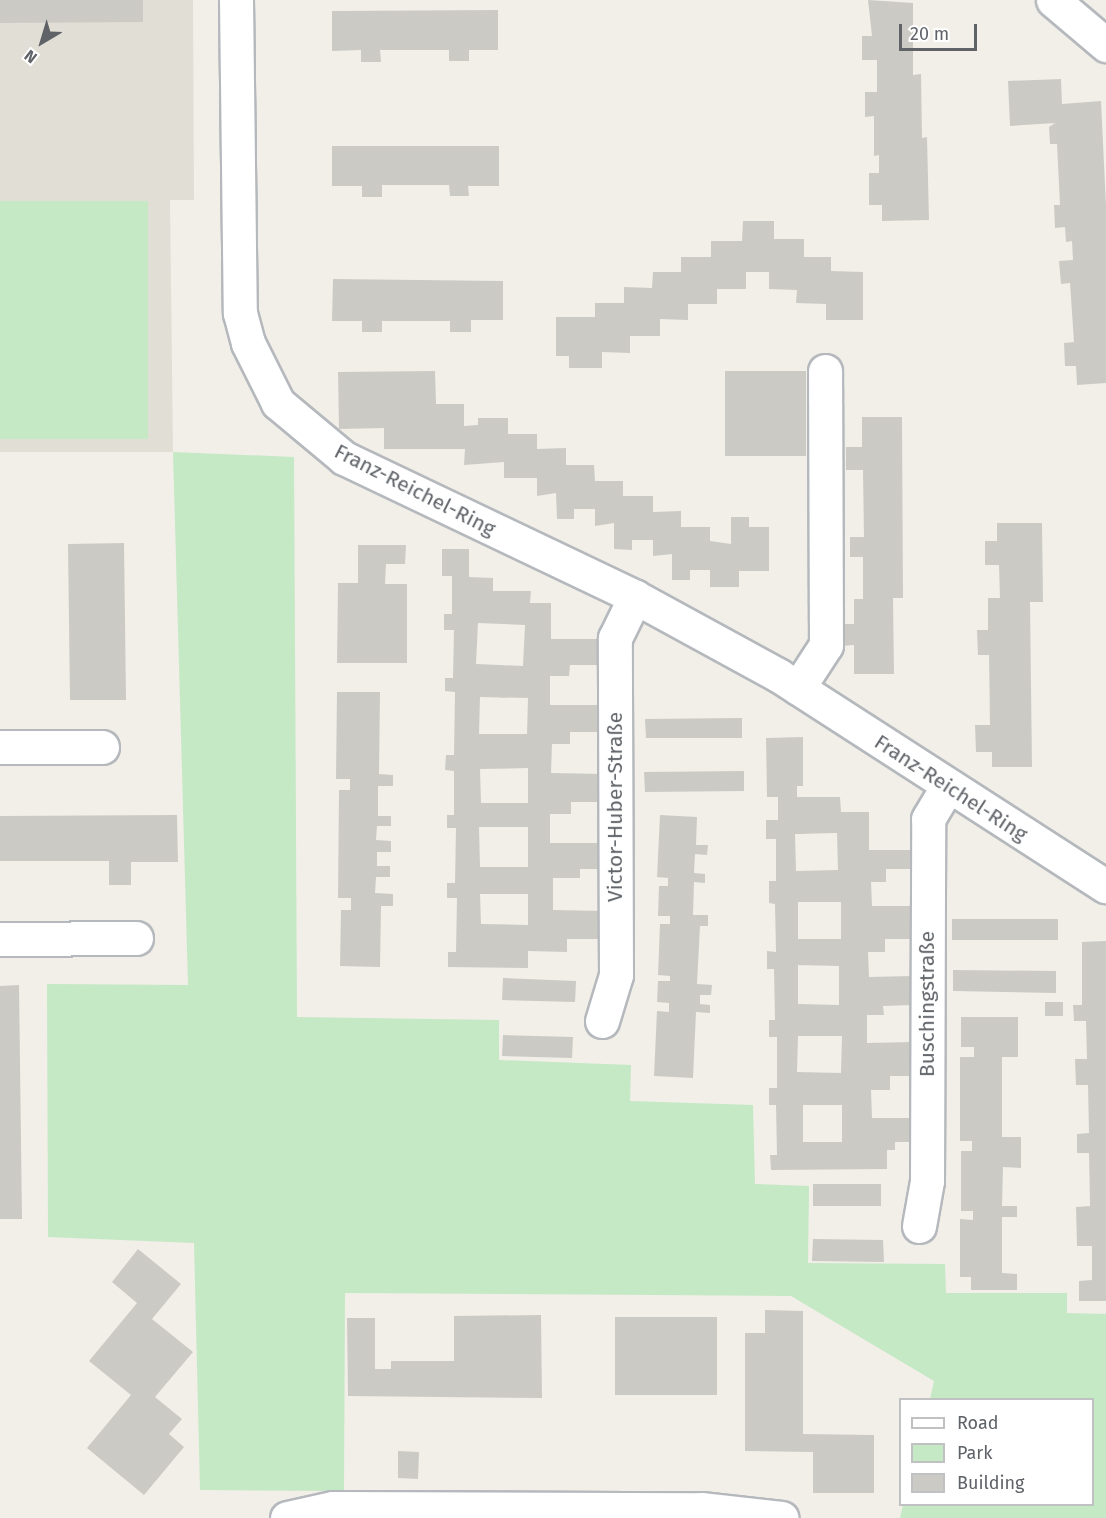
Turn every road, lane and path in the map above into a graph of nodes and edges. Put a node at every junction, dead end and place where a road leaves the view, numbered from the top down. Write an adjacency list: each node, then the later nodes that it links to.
1 (236, 0): 5 (street, Franz-Reichel-Ring)
2 (1053, 0): 3 (street)
3 (1106, 45)
4 (825, 371): 6 (street)
5 (635, 597): 6 (street, Franz-Reichel-Ring); 13 (street, Victor-Huber-Straße)
6 (798, 688): 9 (street, Franz-Reichel-Ring)
7 (0, 747): 8 (street)
8 (102, 747)
9 (947, 787): 10 (street, Franz-Reichel-Ring); 14 (street, Buschingstraße)
10 (1106, 885)
11 (136, 938): 12 (street)
12 (0, 939)
13 (602, 1021)
14 (919, 1226)
15 (287, 1518): 16 (street)
16 (782, 1518)

